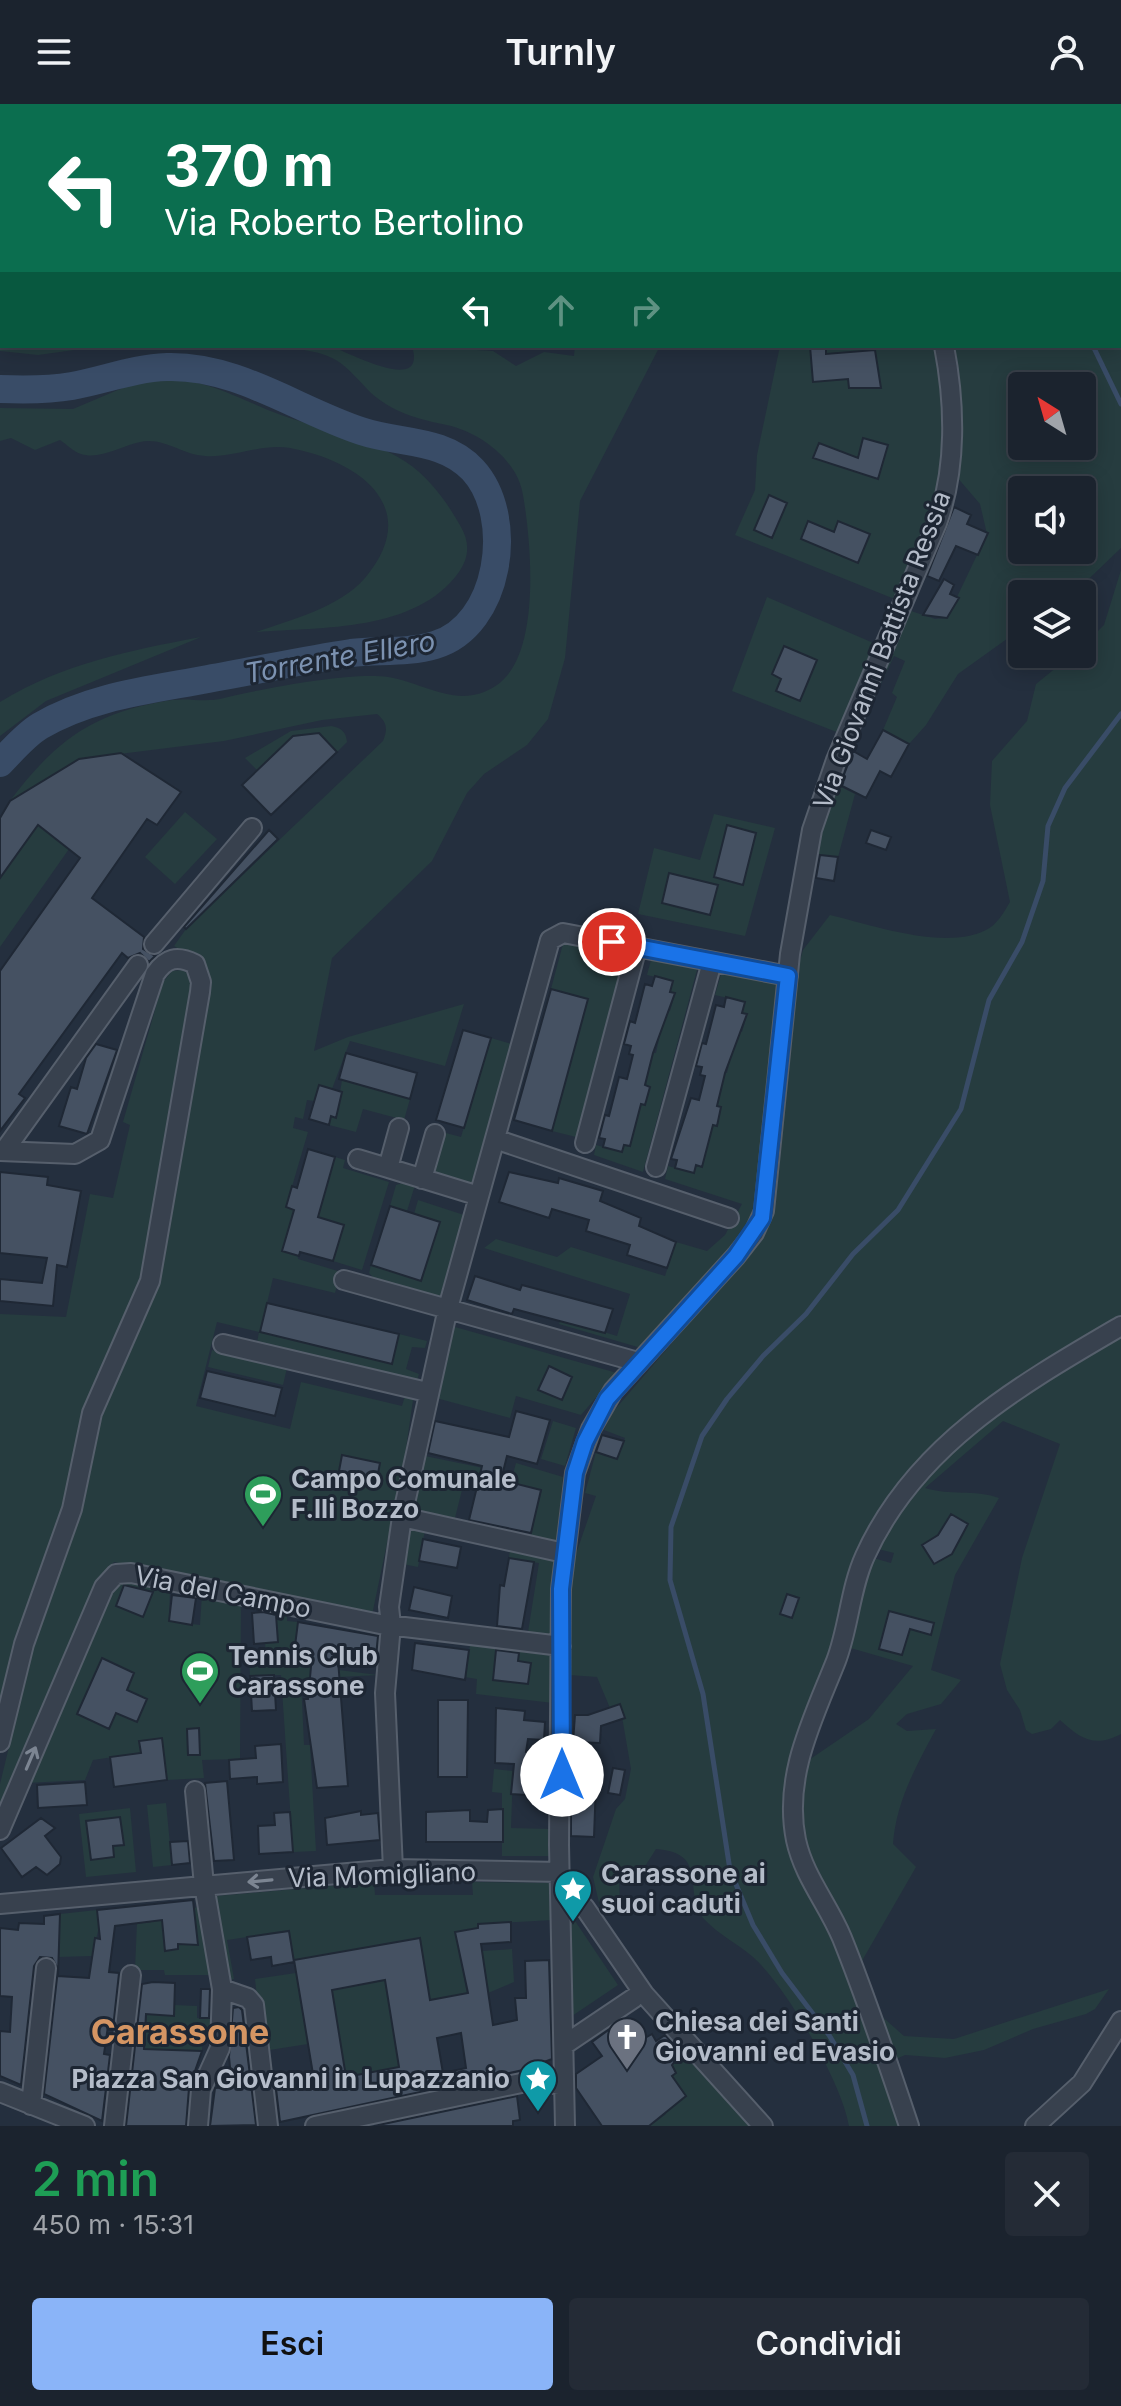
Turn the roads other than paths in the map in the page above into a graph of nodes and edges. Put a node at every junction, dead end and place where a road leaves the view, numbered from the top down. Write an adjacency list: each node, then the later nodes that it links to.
1 (944, 348): 7 (street, Via Giovanni Battista Ressia)
2 (252, 828): 3 (street)
3 (154, 944)
4 (637, 947): 5 (street); 10 (street); 11 (street)
5 (712, 962): 7 (street); 14 (street)
6 (138, 965): 12 (street)
7 (788, 976): 23 (street, Via Giovanni Battista Ressia)
8 (399, 1128): 15 (street)
9 (435, 1134): 16 (street)
10 (495, 1139): 17 (street); 18 (street)
11 (585, 1143)
12 (2, 1151): 29 (street)
13 (358, 1159): 15 (street)
14 (656, 1167)
15 (388, 1168): 16 (street)
16 (422, 1179): 17 (street)
17 (479, 1196): 20 (street)
18 (729, 1218)
19 (344, 1280): 20 (street)
20 (448, 1308): 23 (street); 24 (street)
21 (1121, 1326): 53 (street)
22 (223, 1344): 24 (street)
23 (638, 1362): 26 (street, Via Giovanni Battista Ressia)
24 (427, 1392): 25 (street)
25 (402, 1517): 26 (street); 27 (street)
26 (564, 1553): 28 (street, Via Giovanni Battista Ressia)
27 (391, 1625): 28 (street, Via del Campo); 31 (street, Via del Campo, one-way to 27); 32 (street)
28 (561, 1646): 33 (street, Via Giovanni Battista Ressia)
29 (0, 1742)
30 (195, 1791): 34 (street)
31 (0, 1830)
32 (393, 1869): 33 (street, Via Momigliano); 34 (street, Via Momigliano, one-way to 34)
33 (560, 1872): 35 (street, Via Giovanni Battista Ressia)
34 (204, 1885): 36 (street, Via Momigliano); 39 (street)
35 (560, 1893): 42 (street, Via Giovanni Battista Ressia); 52 (street)
36 (1, 1903)
37 (46, 1968): 45 (street)
38 (131, 1975): 47 (street)
39 (222, 1989): 48 (street); 49 (street)
40 (634, 1998): 42 (street)
41 (1121, 2021): 54 (street)
42 (564, 2045): 43 (street, Via Giovanni Battista Ressia)
43 (564, 2085): 50 (street); 51 (street, Via Giovanni Battista Ressia)
44 (0, 2092): 45 (street)
45 (31, 2105): 46 (street)
46 (85, 2126)
47 (114, 2126)
48 (198, 2126)
49 (268, 2126)
50 (315, 2126)
51 (565, 2126)
52 (763, 2126)
53 (909, 2126)
54 (1035, 2126)

